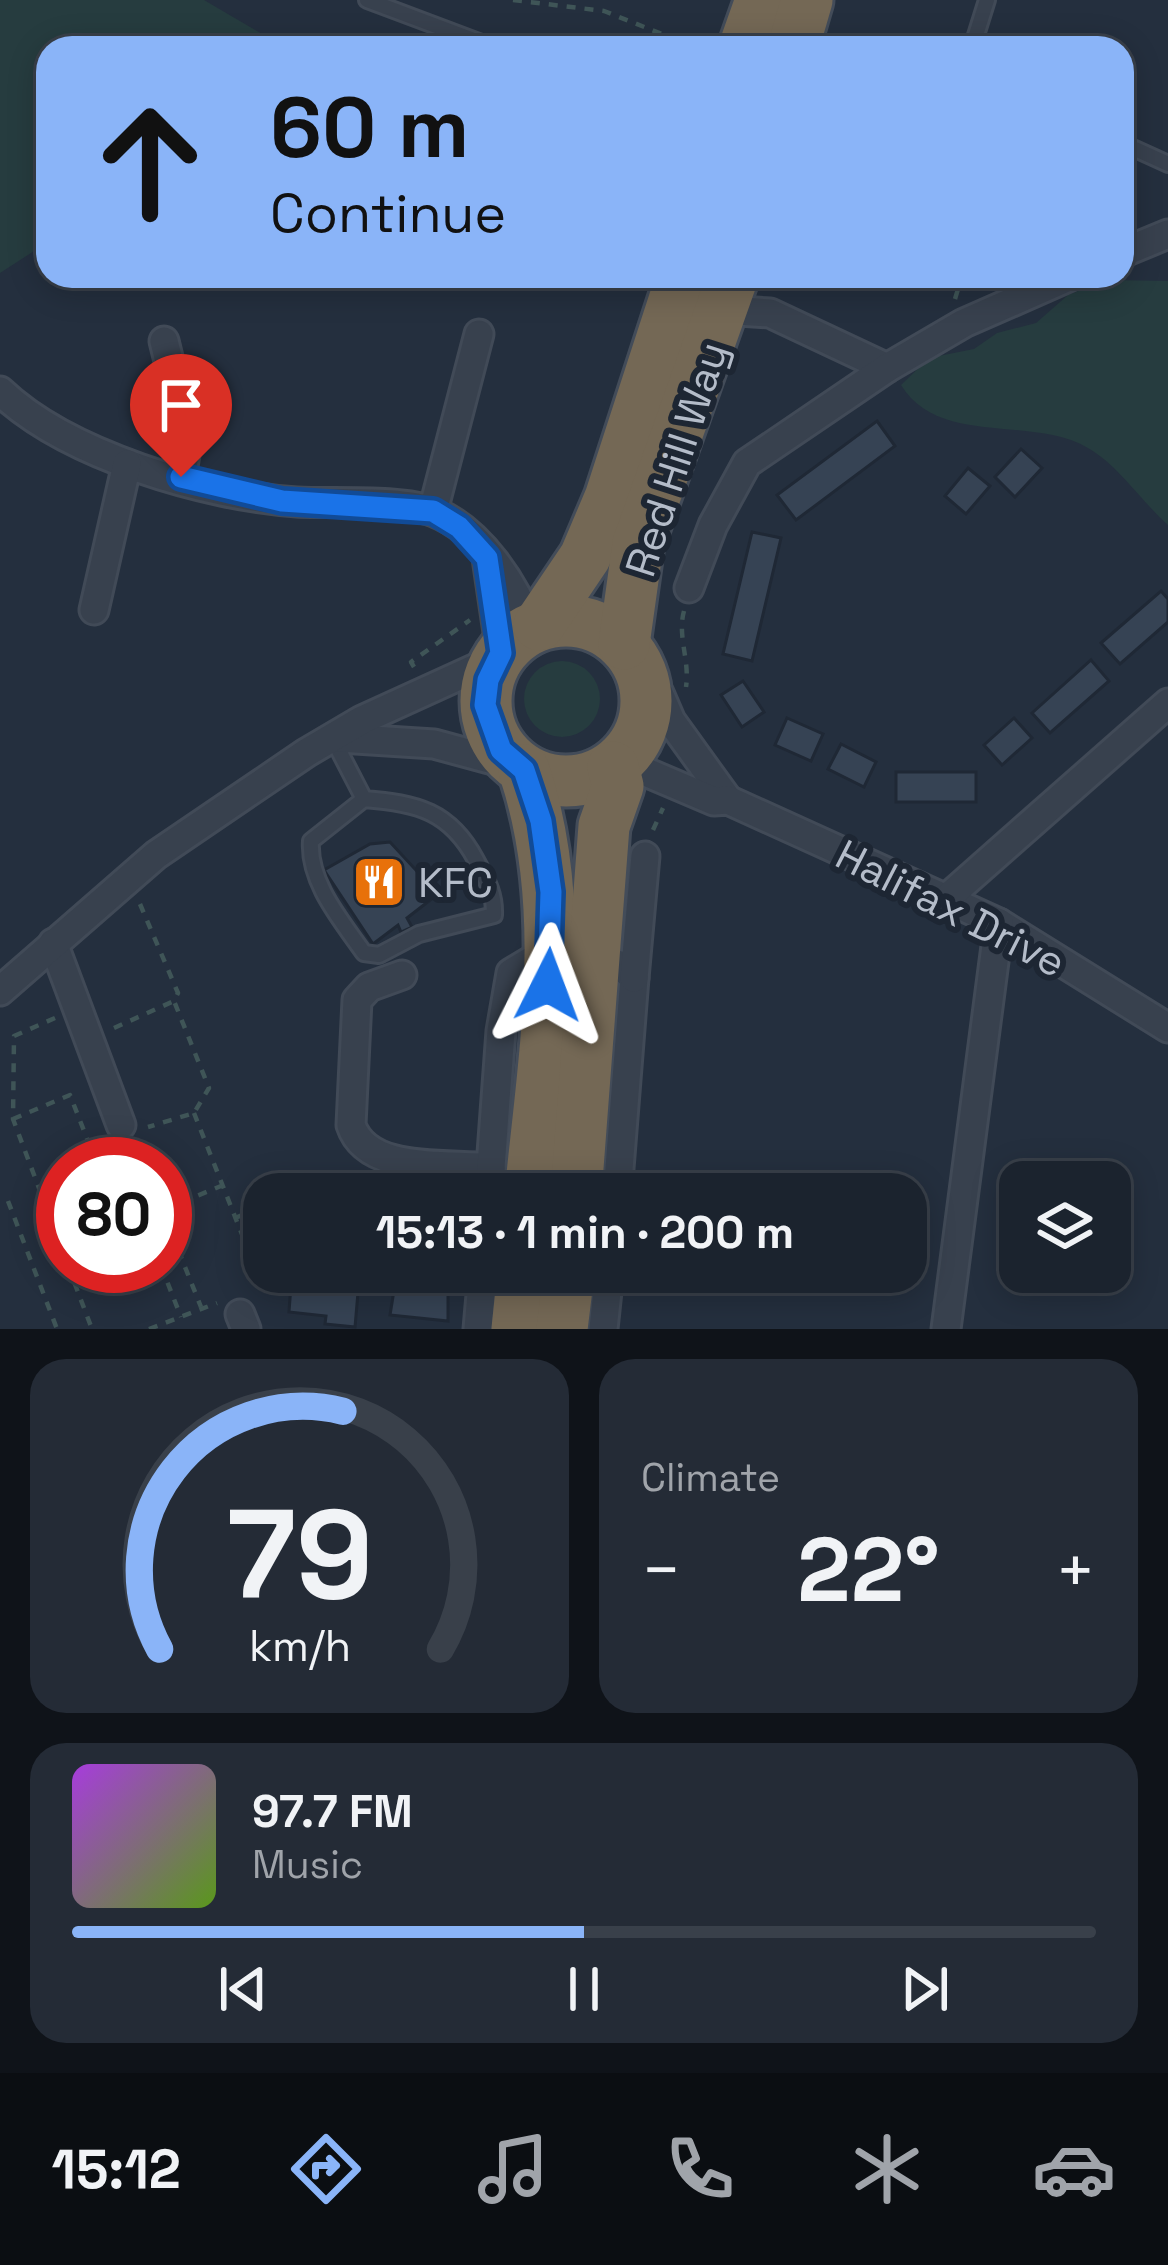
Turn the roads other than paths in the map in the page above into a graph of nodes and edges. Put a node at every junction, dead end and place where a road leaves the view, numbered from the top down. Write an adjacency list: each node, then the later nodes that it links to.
1 (367, 0): 5 (lane)
2 (760, 0): 6 (highway)
3 (806, 0): 7 (highway)
4 (987, 0): 8 (lane)
5 (463, 36)
6 (748, 36)
7 (796, 36)
8 (976, 36)
9 (1134, 148): 10 (lane)
10 (1168, 164)
11 (1168, 234): 12 (street)
12 (1134, 248)
13 (1044, 288): 17 (street)
14 (707, 298): 17 (street); 25 (highway, Red Hill Way); 26 (highway, Red Hill Way)
15 (479, 334): 21 (street)
16 (164, 341): 20 (street)
17 (887, 368): 23 (street)
18 (4, 401): 19 (street)
19 (127, 464): 20 (street); 24 (street)
20 (181, 477): 21 (street)
21 (433, 511): 22 (street)
22 (487, 558): 25 (street); 25 (street)
23 (689, 588)
24 (94, 610)
25 (517, 641): 26 (highway); 28 (street); 30 (highway)
26 (634, 664): 29 (highway); 32 (street, Halifax Drive)
27 (1168, 703): 34 (street)
28 (337, 739): 30 (street); 31 (lane); 36 (street)
29 (617, 764): 30 (highway); 32 (street, Halifax Drive); 37 (highway)
30 (521, 769): 37 (highway)
31 (364, 800): 31 (lane)
32 (728, 800): 34 (street, Halifax Drive)
33 (645, 856): 37 (street)
34 (947, 898): 35 (street, Halifax Drive)
35 (999, 923): 40 (street, Halifax Drive); 54 (street)
36 (53, 943): 39 (street); 41 (street)
37 (593, 962): 43 (highway); 44 (highway); 45 (street)
38 (402, 975): 42 (street)
39 (0, 991)
40 (1168, 1028)
41 (132, 1127)
42 (451, 1173)
43 (509, 1173)
44 (578, 1173)
45 (614, 1173)
46 (481, 1293): 50 (street)
47 (521, 1293): 51 (highway)
48 (566, 1293): 52 (highway)
49 (607, 1293): 53 (street)
50 (478, 1329)
51 (517, 1329)
52 (562, 1329)
53 (604, 1329)
54 (946, 1329)

